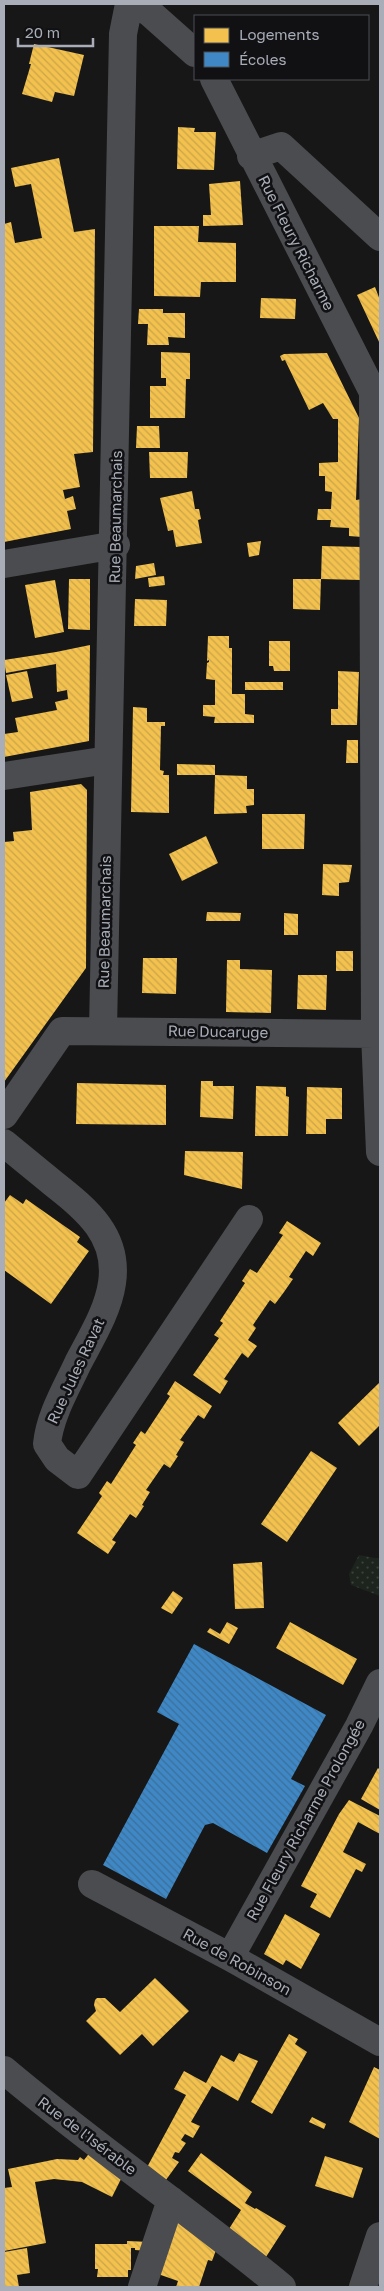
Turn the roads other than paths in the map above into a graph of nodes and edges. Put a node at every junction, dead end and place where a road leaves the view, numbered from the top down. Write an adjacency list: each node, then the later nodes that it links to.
1 (129, 4): 8 (street, Rue Beaumarchais)
2 (136, 4): 3 (street)
3 (194, 52)
4 (214, 80): 5 (street, Rue Fleury Richarme)
5 (251, 156): 6 (street); 7 (street, Rue Fleury Richarme)
6 (380, 237)
7 (377, 398): 13 (street)
8 (116, 545): 9 (street); 10 (street, Rue Beaumarchais)
9 (4, 564)
10 (108, 760): 11 (street); 12 (street, Rue Beaumarchais)
11 (4, 776)
12 (103, 1030): 13 (street, Rue Ducaruge); 14 (street, Rue Ducaruge)
13 (375, 1034): 16 (street)
14 (4, 1115)
15 (4, 1143): 17 (street, Rue Jules Ravat)
16 (380, 1152)
17 (249, 1219)
18 (380, 1683): 20 (street, Rue Fleury Richarme Prolongée)
19 (92, 1884): 20 (street, Rue de Robinson)
20 (230, 1957): 21 (street, Rue de Robinson)
21 (380, 2042)
22 (4, 2070): 23 (street, Rue de l'Isérable)
23 (171, 2200): 25 (street); 26 (street, Rue de l'Isérable)
24 (380, 2236): 27 (street)
25 (142, 2287)
26 (282, 2287)
27 (363, 2287)

